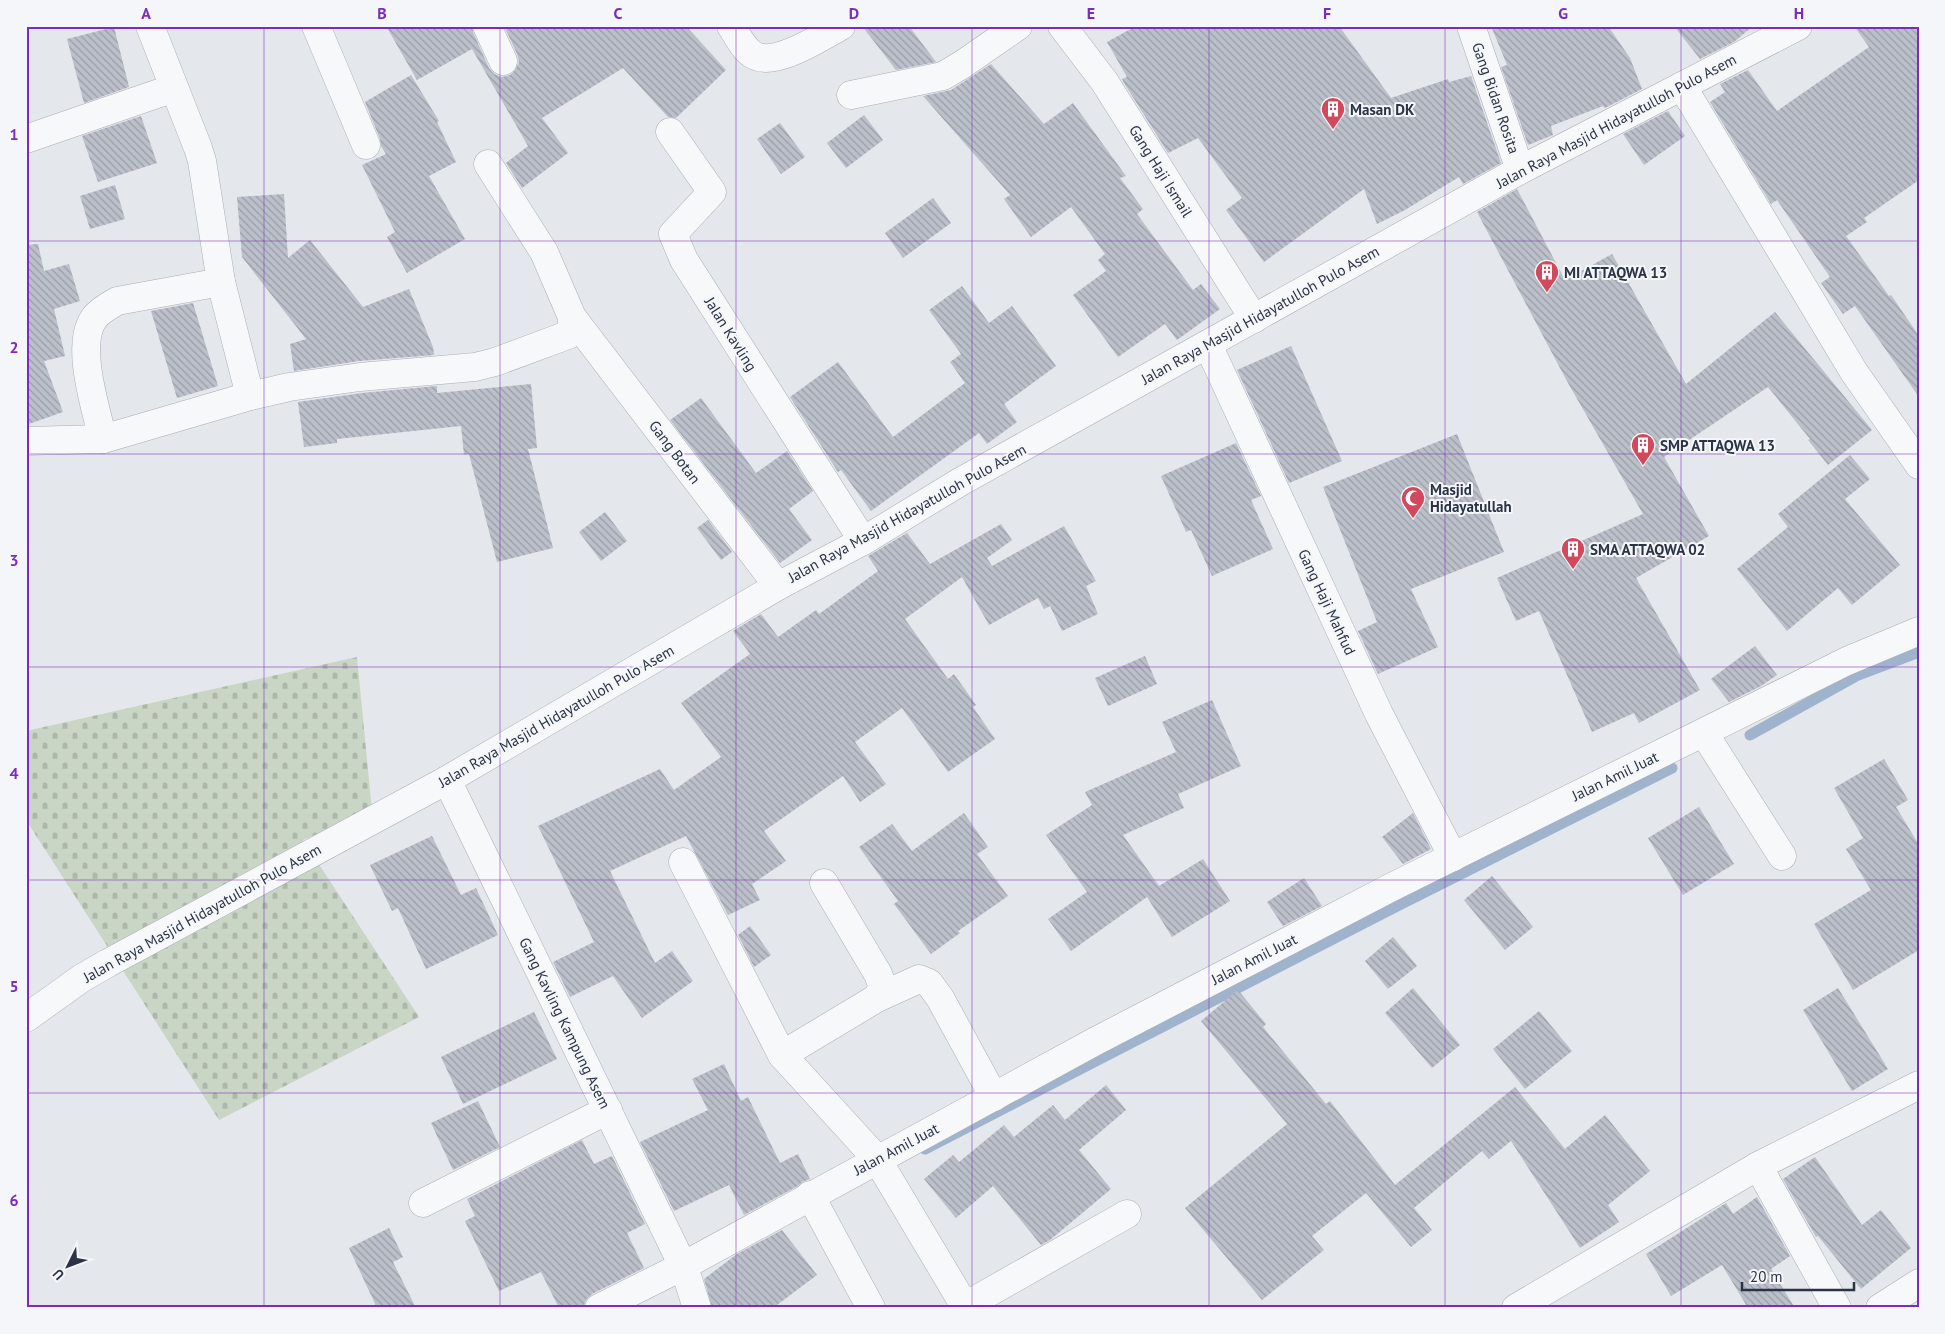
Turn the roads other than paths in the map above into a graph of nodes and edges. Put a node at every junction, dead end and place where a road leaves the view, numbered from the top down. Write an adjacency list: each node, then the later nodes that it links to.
1 (150, 26): 12 (street)
2 (316, 26): 16 (street)
3 (487, 26): 10 (street)
4 (731, 26): 5 (street)
5 (841, 26)
6 (1018, 26): 13 (street)
7 (1062, 26): 21 (street, Gang Haji Ismail)
8 (1471, 26): 18 (street, Gang Bidan Rosita)
9 (1798, 26): 11 (street, Jalan Raya Masjid Hidayatulloh Pulo Asem)
10 (503, 61)
11 (1682, 86): 18 (street, Jalan Raya Masjid Hidayatulloh Pulo Asem); 26 (street)
12 (174, 88): 15 (street); 19 (street)
13 (851, 94)
14 (670, 132): 27 (street, Jalan Kavling)
15 (26, 139)
16 (366, 145)
17 (488, 164): 20 (street, Gang Botan)
18 (1520, 170): 21 (street, Jalan Raya Masjid Hidayatulloh Pulo Asem)
19 (221, 282): 23 (street); 24 (street)
20 (572, 318): 23 (street); 28 (street, Gang Botan)
21 (1254, 319): 22 (street, Jalan Raya Masjid Hidayatulloh Pulo Asem)
22 (1208, 345): 27 (street, Jalan Raya Masjid Hidayatulloh Pulo Asem); 33 (street, Gang Haji Mahfud)
23 (250, 396): 24 (street)
24 (103, 439): 25 (street)
25 (26, 441)
26 (1919, 465)
27 (862, 541): 28 (street, Jalan Raya Masjid Hidayatulloh Pulo Asem)
28 (778, 586): 31 (street, Jalan Raya Masjid Hidayatulloh Pulo Asem)
29 (1919, 631): 30 (street, Jalan Amil Juat)
30 (1704, 732): 32 (street); 33 (street, Jalan Amil Juat)
31 (447, 780): 37 (street, Jalan Raya Masjid Hidayatulloh Pulo Asem); 41 (street, Gang Kavling Kampung Asem)
32 (1782, 856)
33 (1453, 857): 40 (street, Jalan Amil Juat)
34 (683, 862): 38 (street)
35 (824, 883): 36 (street)
36 (877, 998): 38 (street); 40 (street)
37 (26, 1018)
38 (782, 1055): 43 (street)
39 (1919, 1085): 42 (street)
40 (994, 1097): 43 (street, Jalan Amil Juat)
41 (608, 1110): 45 (street); 47 (street, Gang Kavling Kampung Asem)
42 (1758, 1166): 53 (street); 54 (street)
43 (882, 1168): 44 (street, Jalan Amil Juat); 49 (street)
44 (815, 1203): 47 (street, Jalan Amil Juat); 52 (street)
45 (423, 1204)
46 (1127, 1214): 49 (street)
47 (685, 1271): 50 (street, Jalan Amil Juat); 51 (street, Gang Kavling Kampung Asem)
48 (1919, 1283): 55 (street)
49 (965, 1307)
50 (600, 1308)
51 (697, 1308)
52 (871, 1308)
53 (1516, 1308)
54 (1837, 1308)
55 (1880, 1308)

